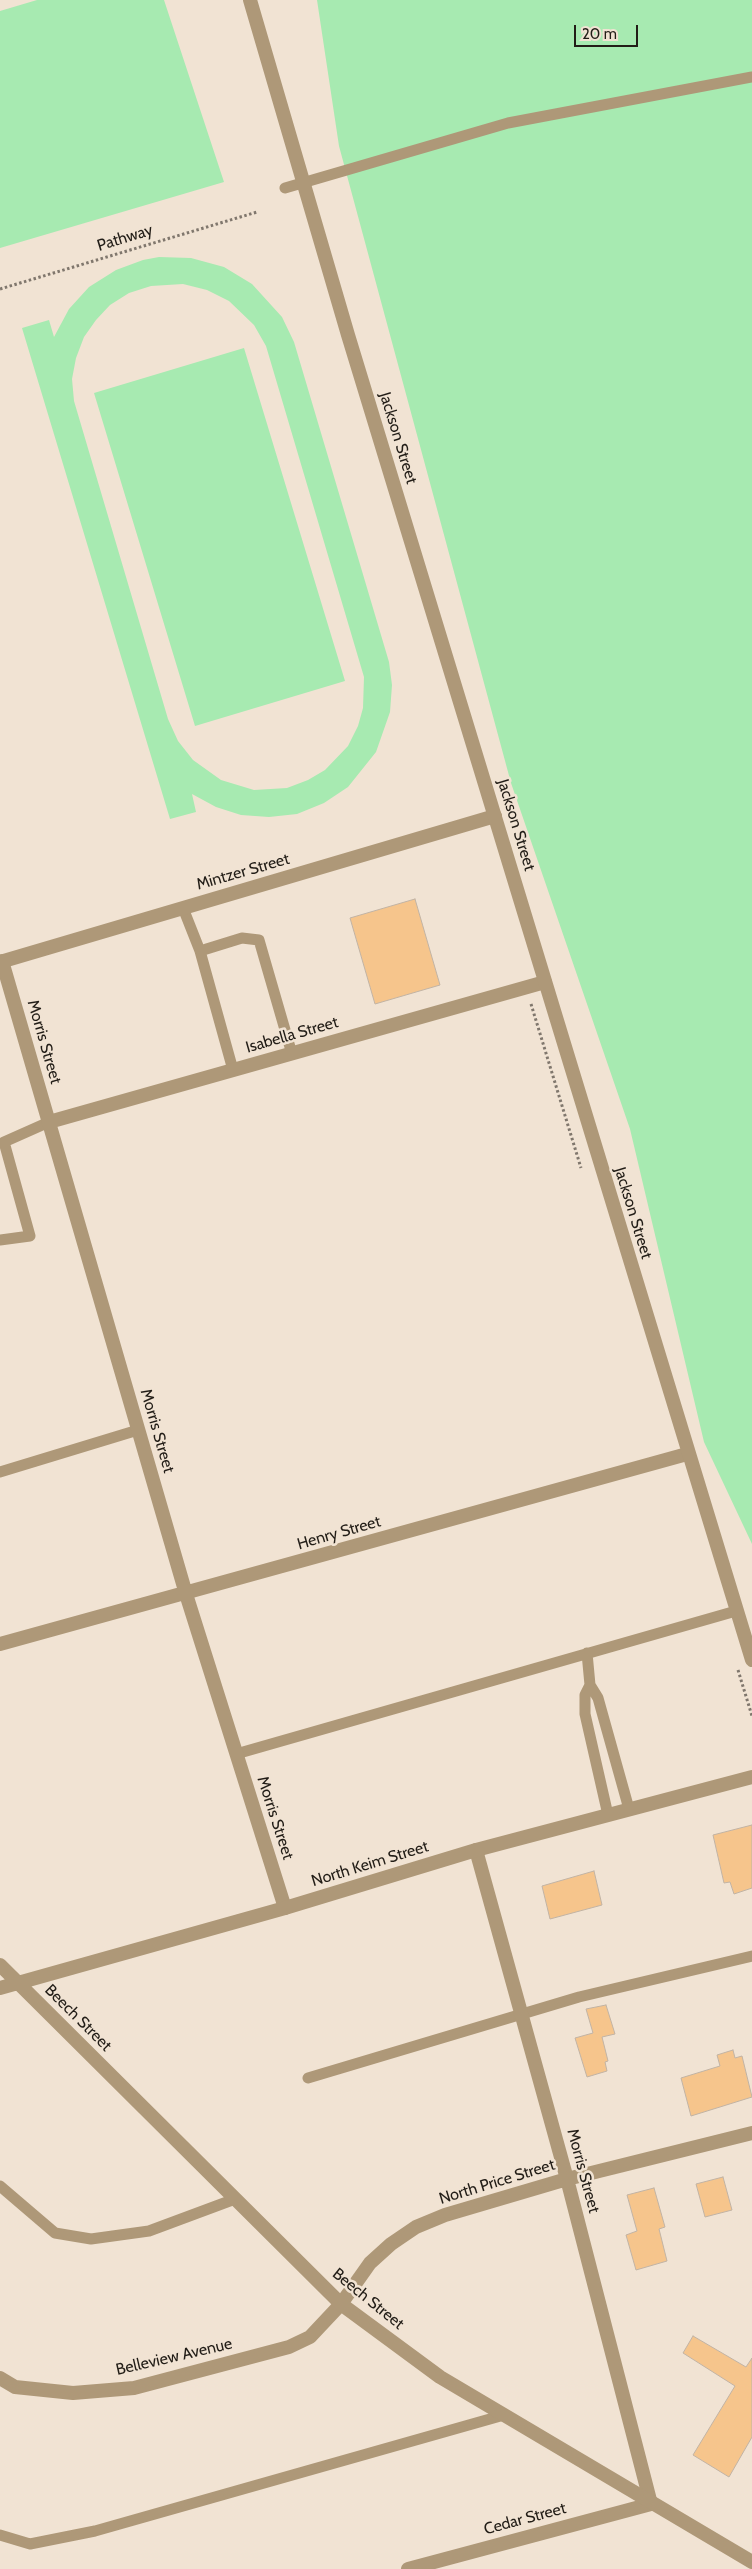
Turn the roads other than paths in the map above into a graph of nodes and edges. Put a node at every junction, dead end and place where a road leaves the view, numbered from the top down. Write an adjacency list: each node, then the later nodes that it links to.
1 (250, 0): 3 (street, Jackson Street)
2 (752, 76): 3 (lane)
3 (303, 184): 4 (lane); 5 (street, Jackson Street)
4 (285, 188)
5 (495, 816): 6 (street, Mintzer Street); 9 (street, Jackson Street)
6 (183, 908): 7 (lane); 8 (street, Mintzer Street)
7 (200, 951): 10 (lane); 11 (lane)
8 (1, 962): 12 (street, Morris Street)
9 (545, 982): 10 (street, Isabella Street); 15 (street, Jackson Street)
10 (292, 1054): 11 (street, Isabella Street)
11 (233, 1070): 12 (street, Isabella Street)
12 (49, 1122): 13 (lane); 14 (street, Morris Street)
13 (0, 1240)
14 (138, 1430): 16 (lane); 17 (street, Morris Street)
15 (687, 1454): 17 (street, Henry Street); 18 (street, Jackson Street)
16 (0, 1472)
17 (186, 1594): 19 (street, Henry Street); 23 (street, Morris Street)
18 (736, 1611): 20 (lane); 21 (street, Jackson Street)
19 (0, 1644)
20 (587, 1653): 22 (lane); 23 (lane)
21 (752, 1660)
22 (590, 1685): 25 (lane); 26 (lane)
23 (236, 1754): 28 (street, Morris Street)
24 (752, 1777): 25 (street, North Keim Street)
25 (629, 1809): 26 (street, North Keim Street)
26 (608, 1815): 27 (street, North Keim Street)
27 (476, 1850): 28 (street, North Keim Street); 33 (street, Morris Street)
28 (285, 1908): 31 (street, North Keim Street)
29 (752, 1956): 33 (lane)
30 (0, 1965): 31 (street, Beech Street)
31 (18, 1983): 32 (street, North Keim Street); 38 (street, Beech Street)
32 (0, 1988)
33 (522, 2015): 34 (lane); 36 (street, Morris Street)
34 (308, 2078)
35 (752, 2133): 36 (street, North Price Street)
36 (567, 2179): 39 (street, North Price Street); 42 (street, Morris Street)
37 (0, 2186): 38 (lane)
38 (235, 2199): 39 (street, Beech Street)
39 (341, 2304): 40 (street, Belleview Avenue); 41 (street, Beech Street)
40 (0, 2378)
41 (504, 2415): 42 (street, Beech Street); 43 (lane)
42 (651, 2504): 44 (street, Beech Street); 45 (street, Cedar Street)
43 (0, 2535)
44 (752, 2562)
45 (408, 2569)

